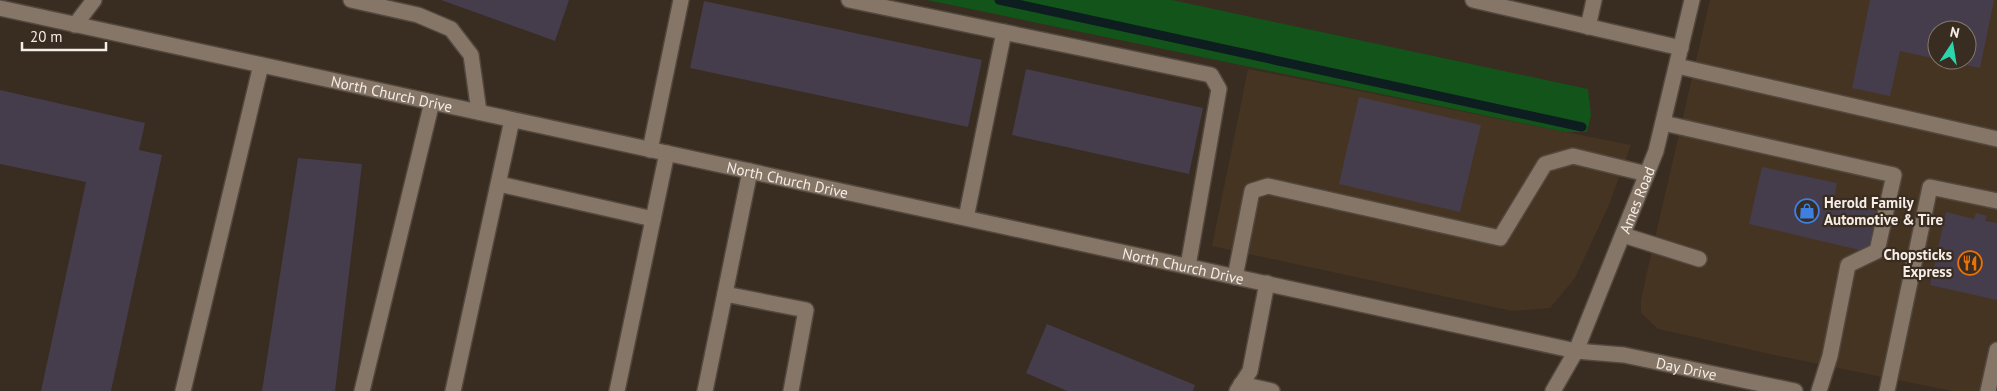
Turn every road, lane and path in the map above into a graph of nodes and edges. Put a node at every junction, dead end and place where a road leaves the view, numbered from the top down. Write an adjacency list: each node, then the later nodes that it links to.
1 (94, 0): 10 (street)
2 (351, 0): 17 (street)
3 (681, 0): 21 (street)
4 (849, 0): 12 (street)
5 (1473, 0): 8 (street)
6 (1594, 0): 11 (street)
7 (1692, 0): 13 (street, Ames Road)
8 (1489, 2): 11 (street)
9 (0, 8): 10 (street, North Church Drive)
10 (75, 24): 14 (street, North Church Drive)
11 (1588, 27): 13 (street)
12 (1004, 32): 27 (street); 31 (street)
13 (1681, 48): 15 (street, Ames Road)
14 (261, 65): 16 (street, North Church Drive); 39 (street)
15 (1677, 66): 19 (street, Ames Road); 20 (street)
16 (432, 102): 17 (street, North Church Drive); 40 (street)
17 (479, 112): 18 (street, North Church Drive)
18 (512, 120): 21 (street, North Church Drive); 25 (street)
19 (1663, 123): 24 (street, Ames Road); 48 (street)
20 (1997, 139)
21 (650, 150): 22 (street, North Church Drive)
22 (667, 153): 23 (street, North Church Drive); 28 (street)
23 (750, 171): 27 (street, North Church Drive); 34 (street)
24 (1647, 174): 29 (street, Ames Road); 32 (street)
25 (499, 184): 28 (street); 41 (street)
26 (1997, 202): 49 (street)
27 (966, 218): 31 (street, North Church Drive)
28 (653, 219): 42 (street)
29 (1623, 235): 30 (street); 36 (street, Ames Road)
30 (1699, 259)
31 (1188, 266): 32 (street, North Church Drive)
32 (1235, 277): 33 (street, North Church Drive)
33 (1267, 283): 36 (street, North Church Drive); 38 (street)
34 (725, 294): 43 (street); 44 (street)
35 (1997, 350): 50 (street)
36 (1576, 351): 37 (street, Day Drive); 46 (street, Ames Road)
37 (1744, 386): 47 (street, Day Drive)
38 (1239, 388): 45 (street)
39 (183, 391)
40 (362, 391)
41 (454, 391)
42 (617, 391)
43 (705, 391)
44 (791, 391)
45 (1272, 391)
46 (1553, 391)
47 (1795, 391)
48 (1820, 391)
49 (1887, 391)
50 (1988, 391)

